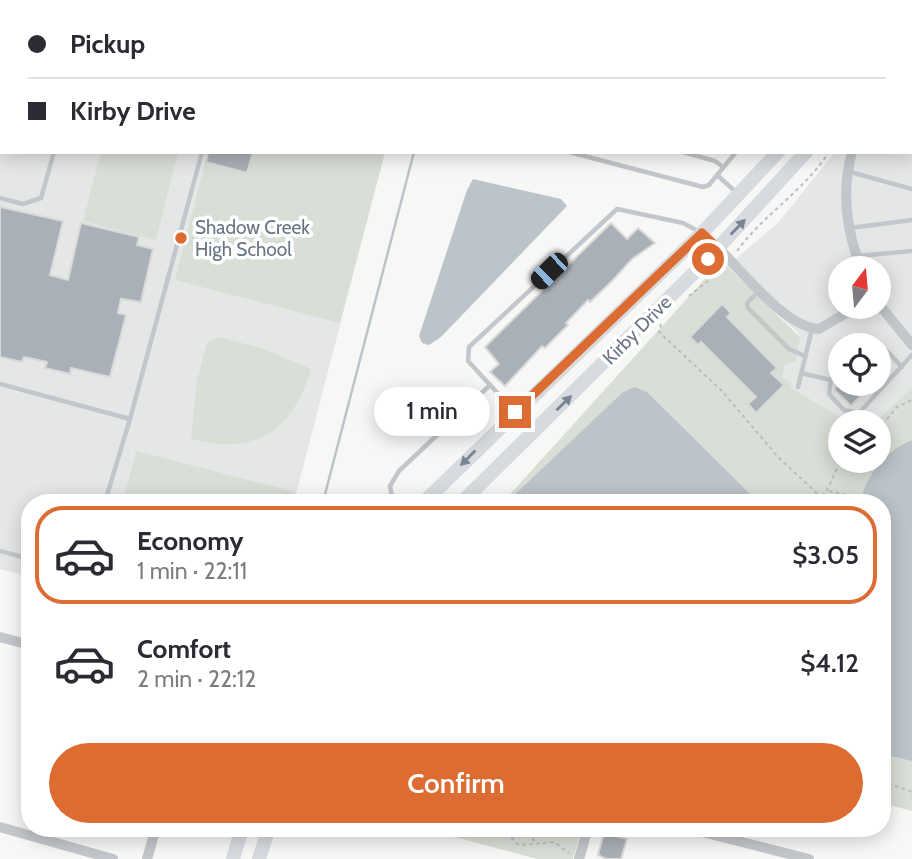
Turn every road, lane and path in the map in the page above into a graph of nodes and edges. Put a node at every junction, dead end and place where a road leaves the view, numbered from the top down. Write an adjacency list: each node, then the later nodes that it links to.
1 (53, 154): 15 (lane)
2 (201, 154): 46 (lane)
3 (582, 154): 12 (lane)
4 (691, 154): 10 (lane)
5 (734, 154): 10 (lane)
6 (776, 154): 14 (main road, Kirby Drive)
7 (805, 154): 19 (main road, Kirby Drive, one-way to 7)
8 (827, 154): 23 (path)
9 (851, 154): 11 (street)
10 (723, 167): 12 (lane)
11 (847, 171): 13 (lane); 17 (street)
12 (717, 175): 14 (lane)
13 (912, 189)
14 (739, 195): 18 (main road, Kirby Drive)
15 (0, 198)
16 (912, 220): 17 (lane)
17 (849, 229): 21 (street)
18 (702, 233): 19 (main road); 39 (lane); 44 (main road, Kirby Drive)
19 (718, 248): 23 (street); 52 (main road, Kirby Drive, one-way to 19)
20 (912, 251): 22 (lane)
21 (856, 256)
22 (865, 256)
23 (730, 259): 24 (street); 25 (path)
24 (761, 290): 29 (street); 33 (lane)
25 (686, 298)
26 (664, 316): 53 (path)
27 (838, 319): 29 (street)
28 (891, 319): 30 (street)
29 (812, 329): 33 (lane)
30 (912, 345)
31 (891, 355): 34 (lane)
32 (912, 355): 34 (lane)
33 (805, 356): 35 (lane)
34 (902, 367): 37 (lane)
35 (802, 373): 36 (lane); 40 (lane)
36 (828, 379)
37 (891, 379)
38 (0, 384): 46 (lane)
39 (490, 385): 44 (lane); 50 (lane)
40 (798, 387)
41 (830, 396): 42 (lane)
42 (875, 396)
43 (912, 400): 45 (path)
44 (515, 412): 51 (main road, Kirby Drive, one-way to 51)
45 (891, 414)
46 (130, 419): 49 (lane)
47 (834, 473): 48 (path)
48 (828, 491): 54 (path); 55 (path)
49 (107, 494)
50 (392, 494)
51 (432, 494)
52 (470, 494)
53 (818, 494)
54 (824, 494)
55 (842, 494)
56 (0, 551): 57 (lane)
57 (21, 557)
58 (0, 637): 59 (street)
59 (21, 643)
60 (891, 784): 61 (path)
61 (912, 792)
62 (0, 828): 63 (street)
63 (21, 834)
64 (33, 837): 75 (street)
65 (153, 837): 76 (street)
66 (239, 837): 77 (main road)
67 (266, 837): 78 (main road)
68 (519, 837): 72 (path)
69 (529, 837): 73 (path)
70 (586, 837): 74 (street)
71 (722, 837): 79 (street)
72 (510, 838): 73 (path)
73 (538, 844): 74 (path)
74 (580, 858)
75 (113, 859)
76 (147, 859)
77 (233, 859)
78 (260, 859)
79 (809, 859)

